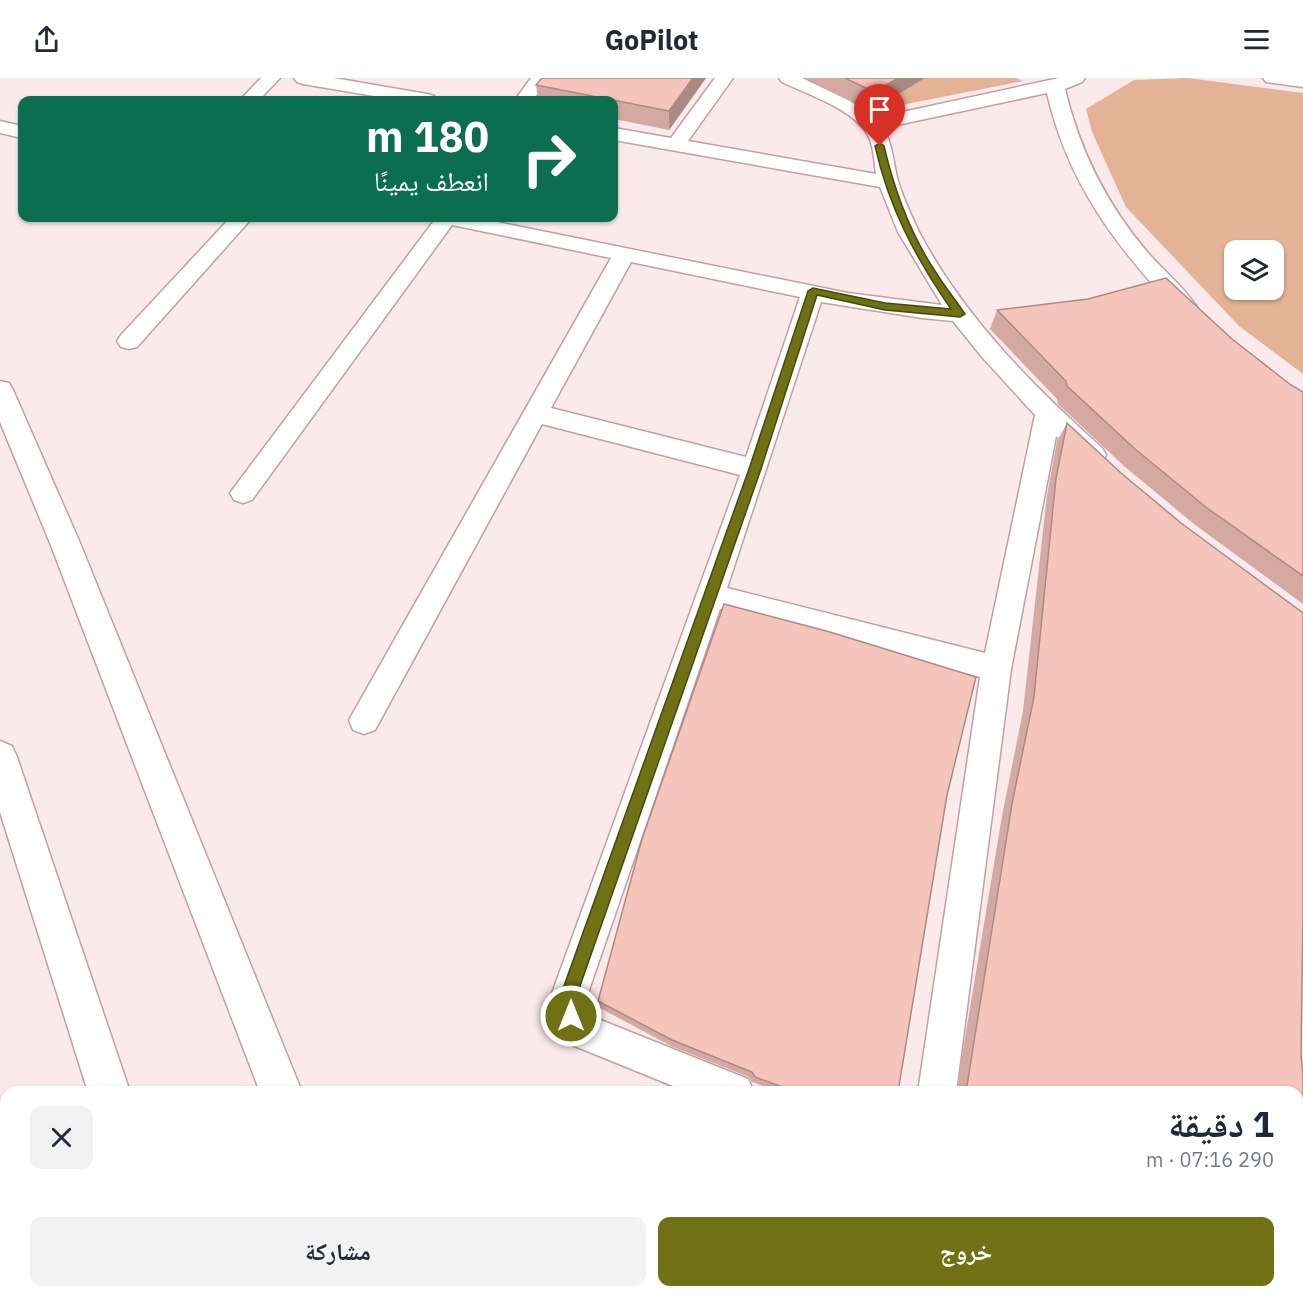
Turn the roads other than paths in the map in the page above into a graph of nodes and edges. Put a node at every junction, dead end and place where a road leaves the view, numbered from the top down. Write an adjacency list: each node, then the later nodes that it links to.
1 (271, 78): 11 (street)
2 (303, 78): 9 (street)
3 (540, 78): 13 (street)
4 (724, 78): 18 (street)
5 (788, 78): 14 (street)
6 (1076, 78): 10 (street)
7 (1272, 78): 8 (street)
8 (1303, 81)
9 (356, 82): 12 (street)
10 (1046, 82): 14 (street); 26 (street)
11 (253, 96)
12 (410, 96)
13 (527, 96)
14 (870, 125): 19 (street)
15 (0, 127): 16 (street)
16 (18, 131)
17 (618, 135): 18 (street)
18 (675, 146): 19 (street)
19 (888, 182): 25 (street)
20 (237, 222): 27 (street)
21 (444, 222): 33 (street)
22 (467, 222): 23 (street)
23 (625, 253): 24 (street); 29 (street)
24 (813, 291): 25 (street); 31 (street)
25 (960, 314): 30 (street)
26 (1198, 320)
27 (129, 341)
28 (0, 390): 39 (main road)
29 (536, 413): 31 (street); 36 (street)
30 (1048, 414): 32 (street); 35 (street)
31 (755, 469): 34 (street)
32 (1112, 472)
33 (243, 493)
34 (711, 595): 35 (street); 40 (street)
35 (996, 669): 41 (street)
36 (364, 720)
37 (0, 757): 38 (main road)
38 (107, 1086)
39 (279, 1086)
40 (720, 1086)
41 (938, 1086)

